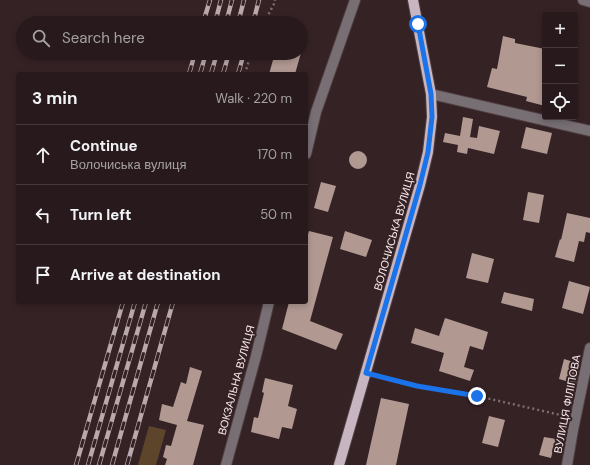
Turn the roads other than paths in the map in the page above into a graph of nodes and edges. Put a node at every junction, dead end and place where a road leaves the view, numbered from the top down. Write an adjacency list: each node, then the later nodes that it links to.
1 (355, 0): 7 (street)
2 (413, 0): 5 (main road, ВОЛОЧИСЬКА ВУЛИЦЯ)
3 (583, 0): 4 (street)
4 (590, 2)
5 (431, 94): 6 (street); 11 (main road, ВОЛОЧИСЬКА ВУЛИЦЯ)
6 (590, 131)
7 (308, 146)
8 (269, 304): 10 (street, ВОКЗАЛЬНА ВУЛИЦЯ)
9 (590, 348): 12 (street, ВУЛИЦЯ ФІЛІПОВА)
10 (226, 465)
11 (339, 465)
12 (567, 465)

